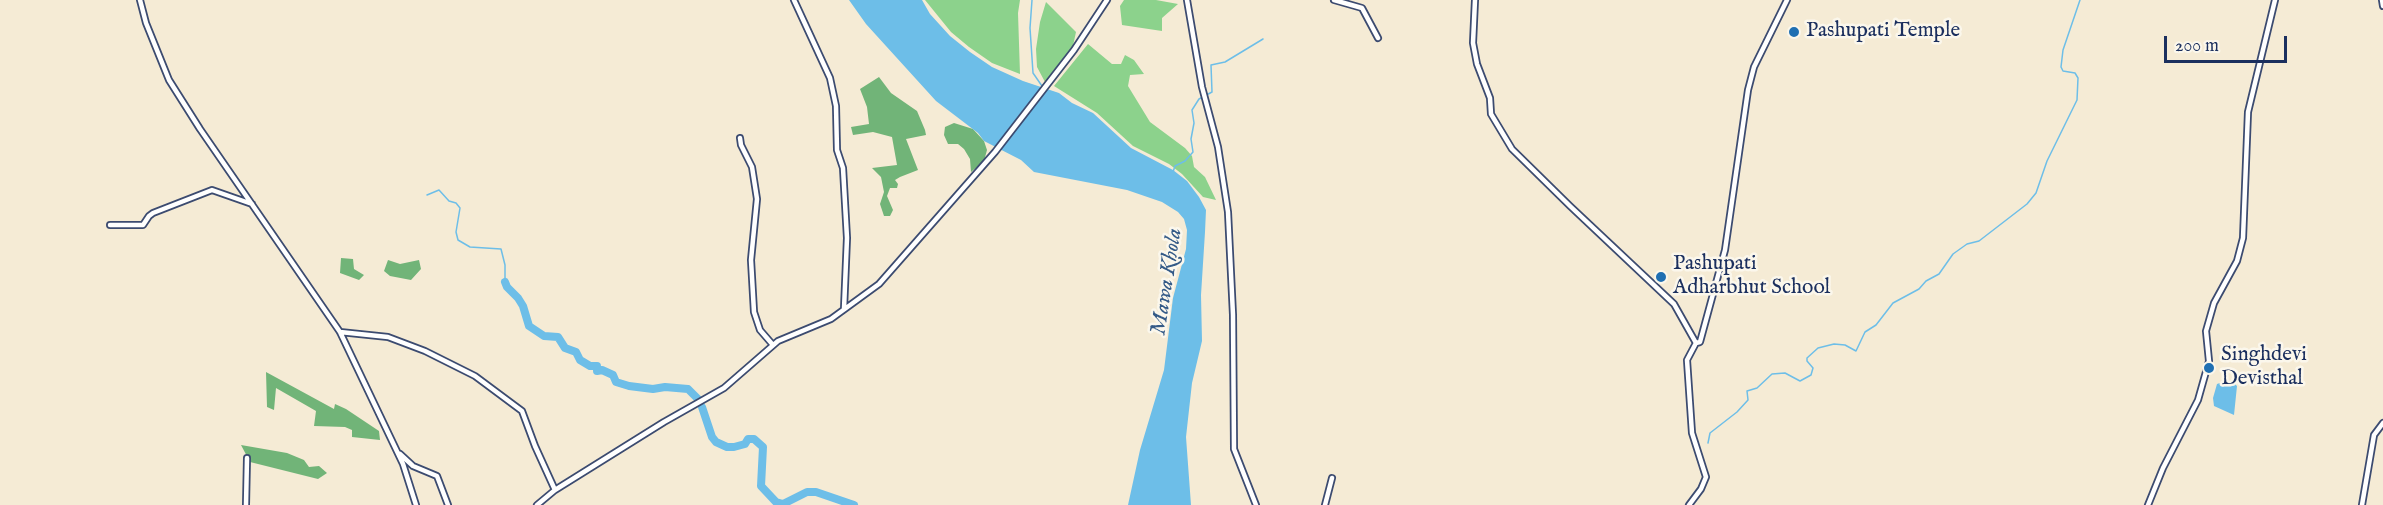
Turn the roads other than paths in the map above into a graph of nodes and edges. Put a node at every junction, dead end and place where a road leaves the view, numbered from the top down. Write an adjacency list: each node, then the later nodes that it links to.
1 (140, 0): 13 (street)
2 (794, 0): 15 (street)
3 (1107, 0): 15 (street)
4 (1187, 0): 28 (street)
5 (1334, 0): 11 (street)
6 (1475, 0): 17 (street)
7 (1787, 0): 17 (street)
8 (2275, 0): 31 (street)
9 (2382, 0): 10 (street)
10 (2383, 6)
11 (1378, 38)
12 (740, 138): 18 (street)
13 (252, 204): 14 (street); 16 (street)
14 (110, 225)
15 (844, 309): 18 (street)
16 (340, 332): 20 (street); 23 (street)
17 (1696, 343): 30 (street)
18 (773, 345): 23 (street)
19 (2383, 423): 32 (street)
20 (396, 450): 25 (street); 26 (street)
21 (247, 458): 24 (street)
22 (1332, 478): 29 (street)
23 (555, 490): 27 (street)
24 (246, 505)
25 (416, 505)
26 (447, 505)
27 (537, 505)
28 (1256, 505)
29 (1325, 505)
30 (1689, 505)
31 (2148, 505)
32 (2361, 505)

